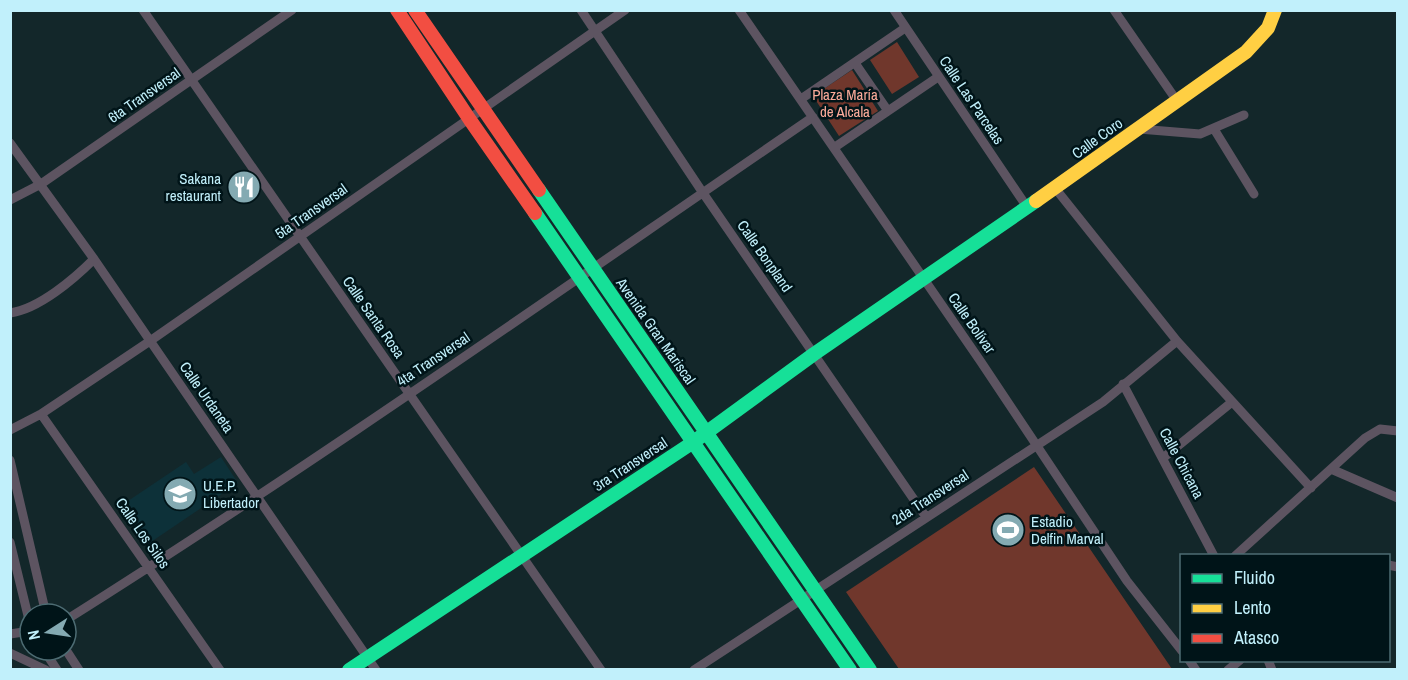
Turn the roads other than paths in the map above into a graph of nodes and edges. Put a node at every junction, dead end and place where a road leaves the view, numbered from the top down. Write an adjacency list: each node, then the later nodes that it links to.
1 (143, 10): 15 (street, Calle Santa Rosa)
2 (292, 10): 15 (street, 6ta Transversal)
3 (397, 10): 22 (street, Avenida Gran Mariscal)
4 (415, 10): 18 (street, Avenida Gran Mariscal)
5 (581, 10): 12 (street, Calle Bonpland)
6 (625, 10): 12 (street, 5ta Transversal)
7 (739, 10): 16 (street, Calle Bolívar)
8 (894, 10): 11 (street, Calle Las Parcelas)
9 (1114, 10): 17 (street)
10 (1275, 10): 17 (street, Calle Coro)
11 (906, 28): 13 (street); 14 (street, Calle Las Parcelas)
12 (594, 30): 18 (street, 5ta Transversal); 29 (street, Calle Bonpland)
13 (855, 63): 16 (street); 19 (street)
14 (938, 77): 19 (street); 32 (street, Calle Las Parcelas)
15 (192, 80): 27 (street, 6ta Transversal); 33 (street, Calle Santa Rosa)
16 (801, 99): 21 (street, Calle Bolívar)
17 (1177, 100): 23 (street, Calle Coro)
18 (483, 110): 22 (street, 5ta Transversal); 35 (street, Avenida Gran Mariscal)
19 (888, 111): 26 (street)
20 (1244, 115): 24 (street)
21 (813, 117): 26 (street, Calle Bolívar); 29 (street, 4ta Transversal)
22 (470, 120): 33 (street, 5ta Transversal); 35 (street, Avenida Gran Mariscal)
23 (1138, 129): 24 (street); 28 (street, Calle Coro)
24 (1214, 129): 30 (street)
25 (10, 143): 27 (street, Calle Urdaneta)
26 (835, 147): 36 (street, Calle Bolívar)
27 (42, 184): 31 (street, 6ta Transversal); 34 (street, Calle Urdaneta)
28 (1055, 188): 32 (street, Calle Coro); 39 (street)
29 (703, 193): 35 (street, 4ta Transversal); 40 (street, Calle Bonpland)
30 (1254, 194)
31 (10, 200)
32 (1027, 207): 36 (street, Calle Coro)
33 (300, 237): 38 (street, 5ta Transversal); 42 (street, Calle Santa Rosa)
34 (94, 259): 37 (street); 38 (street, Calle Urdaneta)
35 (586, 272): 42 (street, 4ta Transversal); 47 (street, Avenida Gran Mariscal); 48 (street, Avenida Gran Mariscal)
36 (924, 280): 40 (street, 3ra Transversal); 49 (street, Calle Bolívar)
37 (10, 313)
38 (150, 341): 44 (street, 5ta Transversal); 54 (street, Calle Urdaneta)
39 (1177, 341): 41 (street, 2da Transversal); 43 (street)
40 (814, 354): 47 (street, 3ra Transversal); 56 (street, Calle Bonpland)
41 (1123, 384): 49 (street, 2da Transversal); 50 (street, Calle Chicana)
42 (410, 393): 54 (street, 4ta Transversal); 60 (street, Calle Santa Rosa)
43 (1232, 402): 50 (street); 53 (street)
44 (41, 414): 45 (street, 5ta Transversal); 61 (street, Calle Los Silos)
45 (10, 430)
46 (1398, 431): 52 (street)
47 (706, 433): 48 (street, 3ra Transversal); 62 (street, Avenida Gran Mariscal)
48 (692, 443): 60 (street, 3ra Transversal); 63 (street, Avenida Gran Mariscal)
49 (1036, 446): 56 (street, 2da Transversal); 67 (street, Calle Bolívar)
50 (1163, 458): 58 (street, Calle Chicana)
51 (10, 460): 65 (street)
52 (1331, 469): 53 (street); 55 (street)
53 (1311, 488): 59 (street)
54 (256, 496): 61 (street, 4ta Transversal); 69 (street, Calle Urdaneta)
55 (1398, 498)
56 (926, 517): 62 (street, 2da Transversal)
57 (10, 542): 64 (street)
58 (1213, 554)
59 (1236, 554)
60 (522, 555): 69 (street, 3ra Transversal); 74 (street, Calle Santa Rosa)
61 (149, 568): 66 (street, 4ta Transversal); 71 (street, Calle Los Silos)
62 (817, 590): 63 (street, 2da Transversal); 77 (street, Avenida Gran Mariscal)
63 (801, 599): 75 (street, 2da Transversal); 76 (street, Avenida Gran Mariscal)
64 (25, 602)
65 (43, 602)
66 (78, 612)
67 (1180, 648)
68 (10, 653): 70 (street)
69 (367, 657): 72 (street, 3ra Transversal); 73 (street, Calle Urdaneta)
70 (46, 669)
71 (220, 669)
72 (349, 669)
73 (376, 669)
74 (601, 669)
75 (694, 669)
76 (850, 669)
77 (870, 669)

